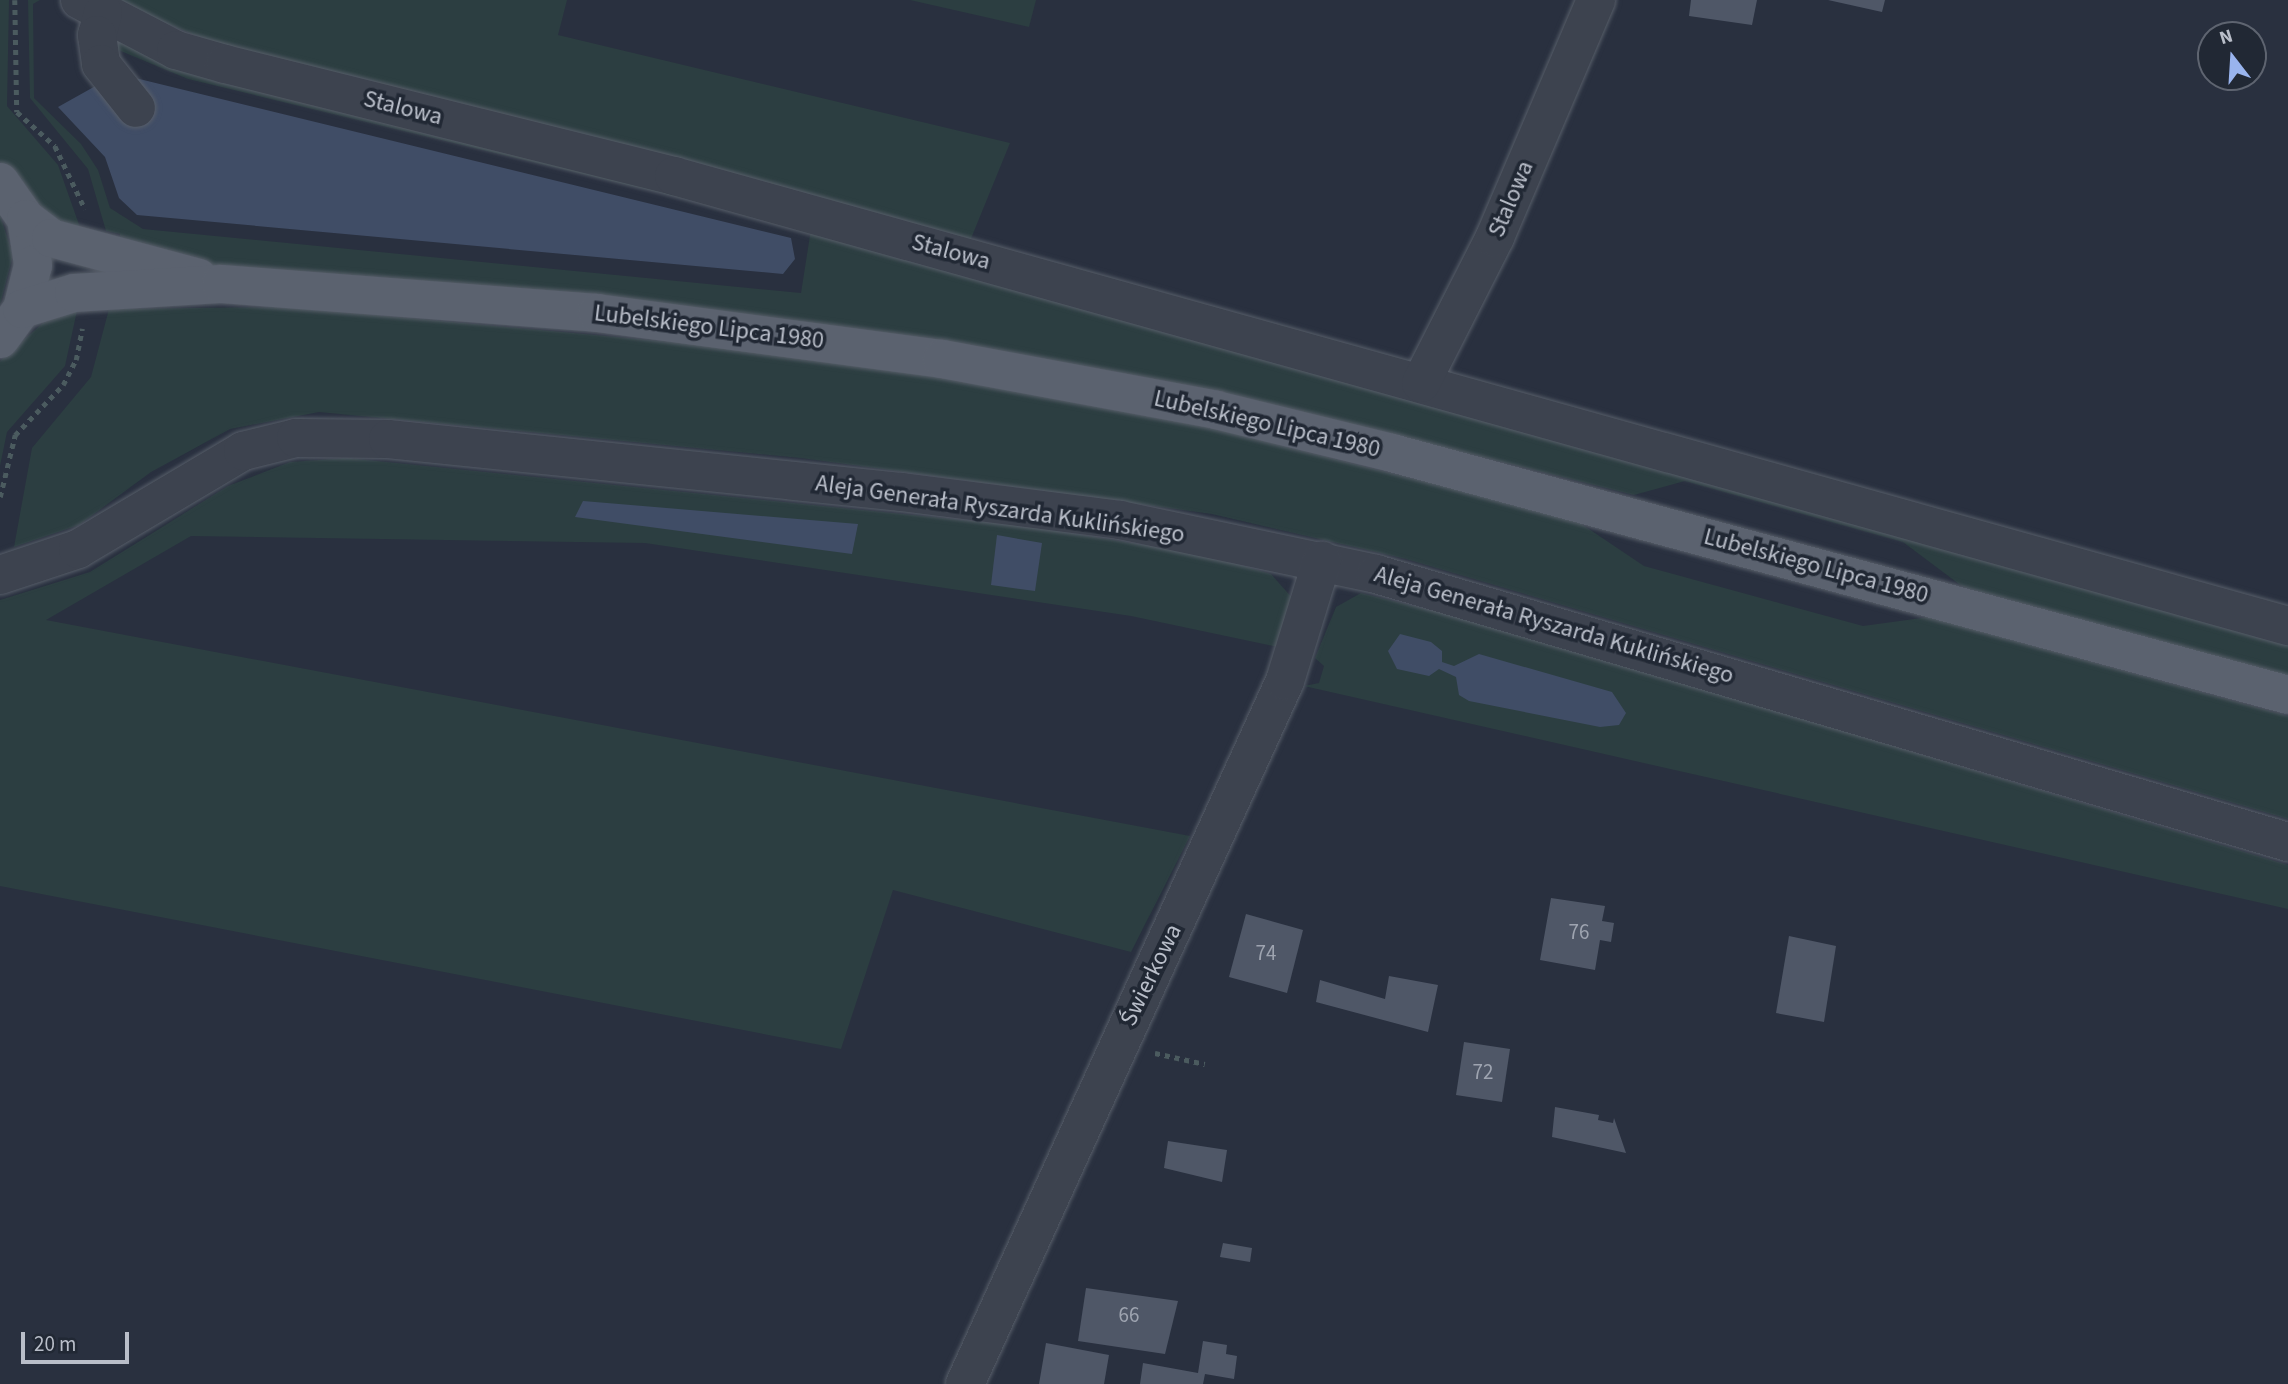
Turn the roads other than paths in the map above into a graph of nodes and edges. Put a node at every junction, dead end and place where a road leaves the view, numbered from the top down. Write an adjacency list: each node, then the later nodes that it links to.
1 (1596, 0): 8 (street, Stalowa)
2 (92, 7): 3 (street); 8 (street, Stalowa)
3 (136, 108)
4 (0, 182): 5 (main road)
5 (26, 219): 6 (main road, Lubelskiego Lipca 1980); 7 (main road)
6 (221, 284): 7 (main road, Lubelskiego Lipca 1980); 12 (main road, Lubelskiego Lipca 1980)
7 (11, 324)
8 (1421, 383): 11 (street)
9 (1322, 561): 10 (street, Aleja Generała Ryszarda Kuklińskiego); 13 (street, Aleja Generała Ryszarda Kuklińskiego); 14 (street, Świerkowa)
10 (0, 575)
11 (2288, 626)
12 (2288, 695)
13 (2288, 842)
14 (965, 1384)

